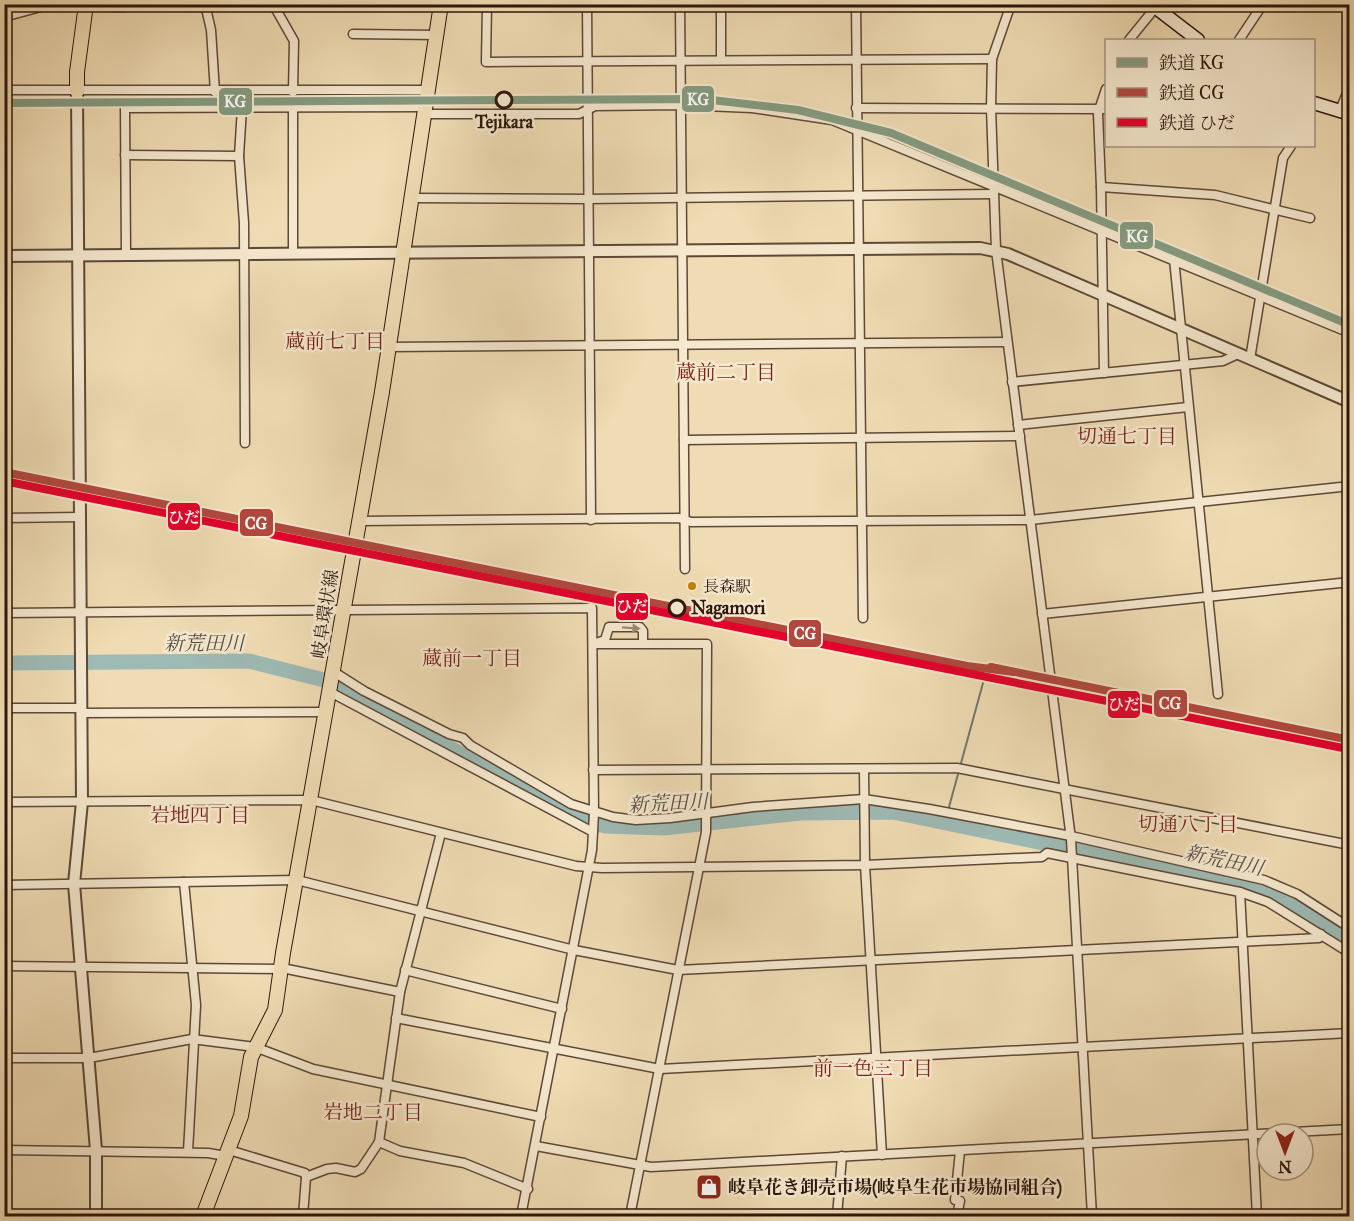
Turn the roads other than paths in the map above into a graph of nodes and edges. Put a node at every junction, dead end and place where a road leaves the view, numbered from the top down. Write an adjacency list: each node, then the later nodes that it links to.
1 (144, 4): 12 (street)
2 (205, 4): 29 (street)
3 (273, 4): 30 (street)
4 (441, 4): 16 (main road, 岐阜環状線)
5 (487, 4): 23 (street)
6 (587, 4): 23 (street)
7 (680, 4): 24 (street)
8 (721, 4): 22 (street)
9 (856, 4): 20 (street)
10 (1011, 4): 21 (street)
11 (1263, 4): 19 (street)
12 (86, 6): 14 (street); 28 (main road)
13 (1153, 6): 17 (street); 18 (main road)
14 (4, 17)
15 (353, 34): 16 (street)
16 (437, 35): 27 (main road, 岐阜環状線)
17 (1130, 39)
18 (1197, 39)
19 (1240, 39)
20 (856, 59): 21 (street); 22 (street); 35 (street)
21 (992, 59): 36 (street)
22 (722, 60): 24 (street)
23 (586, 61): 24 (street); 39 (street)
24 (680, 61): 32 (street)
25 (1350, 86): 40 (street)
26 (4, 90): 28 (street)
27 (429, 90): 30 (street); 38 (main road, 岐阜環状線)
28 (77, 91): 29 (street); 64 (street)
29 (215, 92): 30 (street)
30 (293, 92)
31 (1315, 103): 40 (main road)
32 (681, 105): 39 (street); 41 (street); 48 (street)
33 (242, 108): 34 (street); 43 (street); 44 (street)
34 (293, 108): 38 (street); 61 (street)
35 (856, 108): 36 (street); 41 (street)
36 (991, 108): 37 (street); 45 (street)
37 (1103, 109): 46 (street)
38 (426, 110): 39 (street); 50 (main road, 岐阜環状線)
39 (587, 111): 51 (street)
40 (1345, 112)
41 (857, 129): 45 (street); 49 (street)
42 (1290, 147): 52 (street)
43 (125, 155): 44 (street); 62 (street)
44 (239, 156): 60 (street)
45 (993, 184): 47 (street); 54 (street)
46 (1101, 188): 52 (street); 54 (street)
47 (994, 194): 49 (street); 56 (street)
48 (681, 196): 49 (street); 51 (street); 57 (street)
49 (858, 196): 55 (street)
50 (413, 198): 51 (street); 59 (main road, 岐阜環状線)
51 (588, 199): 58 (street)
52 (1275, 210): 53 (street); 67 (street)
53 (1310, 218)
54 (1101, 228): 65 (street); 66 (street)
55 (859, 250): 56 (street); 57 (street); 71 (street)
56 (996, 250): 66 (street); 70 (street)
57 (682, 251): 58 (street); 73 (street)
58 (589, 252): 59 (street); 72 (street)
59 (405, 253): 61 (street); 74 (main road, 岐阜環状線)
60 (244, 254): 61 (street); 62 (street); 86 (street)
61 (293, 254)
62 (126, 255): 64 (street)
63 (4, 256): 64 (street)
64 (78, 256): 89 (street)
65 (1174, 259): 67 (street); 68 (street)
66 (1101, 295): 68 (street); 78 (street)
67 (1262, 296): 69 (street); 76 (street)
68 (1180, 329): 75 (street); 77 (street)
69 (1350, 333)
70 (1007, 342): 71 (street); 79 (street)
71 (861, 344): 73 (street); 84 (street)
72 (590, 345): 73 (street); 74 (street); 92 (street)
73 (683, 345): 85 (street)
74 (389, 347): 91 (main road, 岐阜環状線)
75 (1238, 354): 76 (street); 77 (street)
76 (1250, 359): 80 (street)
77 (1183, 363): 78 (street); 81 (street)
78 (1104, 373): 79 (street)
79 (1012, 382): 82 (street)
80 (1350, 402)
81 (1188, 407): 82 (street); 88 (street)
82 (1018, 425): 83 (street)
83 (1020, 436): 84 (street); 94 (street)
84 (861, 438): 85 (street); 95 (street)
85 (684, 440): 93 (street)
86 (245, 443)
87 (1350, 486): 88 (street)
88 (1197, 502): 94 (street); 98 (street)
89 (81, 517): 90 (street); 100 (street)
90 (4, 518)
91 (359, 520): 92 (street); 99 (main road, 岐阜環状線)
92 (591, 520): 93 (street)
93 (684, 520): 95 (street); 96 (street)
94 (1030, 520): 95 (street); 102 (street)
95 (860, 522): 103 (street)
96 (685, 569)
97 (1350, 582): 98 (street)
98 (1208, 596): 102 (street); 108 (street)
99 (345, 609): 100 (street); 104 (street); 106 (main road, 岐阜環状線)
100 (81, 612): 101 (street); 110 (street)
101 (4, 613)
102 (1042, 614): 115 (street)
103 (863, 618)
104 (593, 644): 105 (street); 105 (street, one-way to 105); 114 (street)
105 (643, 644): 112 (street)
106 (334, 672): 107 (main road, 岐阜環状線); 120 (street)
107 (330, 692): 111 (main road, 岐阜環状線); 122 (street)
108 (1218, 694)
109 (4, 708): 110 (street)
110 (82, 710): 111 (street); 119 (street)
111 (326, 712): 116 (main road, 岐阜環状線)
112 (708, 769): 113 (street); 114 (street); 121 (street)
113 (864, 769): 115 (street); 117 (street)
114 (593, 770): 120 (street)
115 (1064, 788): 124 (street); 125 (street)
116 (311, 800): 119 (street); 123 (street); 130 (main road, 岐阜環状線)
117 (863, 801): 121 (street); 124 (street); 127 (street)
118 (4, 802): 119 (street)
119 (82, 802): 132 (street)
120 (594, 812): 121 (street); 122 (street)
121 (708, 813): 128 (street)
122 (594, 830): 129 (street)
123 (441, 833): 129 (street); 135 (street)
124 (1071, 837): 126 (street); 136 (street)
125 (1350, 845)
126 (1073, 858): 127 (street); 134 (street); 139 (street)
127 (865, 865): 128 (street); 142 (street)
128 (699, 867): 129 (street); 148 (street)
129 (590, 868): 140 (street)
130 (297, 880): 131 (street); 135 (street); 146 (main road, 岐阜環状線)
131 (184, 882): 132 (street); 145 (street)
132 (74, 884): 133 (street); 144 (street)
133 (4, 885)
134 (1240, 892): 137 (street); 138 (street)
135 (420, 912): 140 (street); 147 (street)
136 (1350, 928)
137 (1321, 934): 138 (street); 141 (street)
138 (1241, 941): 139 (street); 153 (street)
139 (1078, 949): 142 (street); 156 (street)
140 (574, 950): 148 (street); 150 (street)
141 (1350, 953)
142 (872, 961): 148 (street); 160 (street)
143 (4, 966): 144 (street)
144 (80, 966): 145 (street); 159 (street)
145 (192, 967): 146 (street); 154 (street)
146 (281, 969): 149 (street); 155 (main road, 岐阜環状線)
147 (405, 970): 149 (street); 150 (street)
148 (678, 970): 161 (street)
149 (399, 992): 151 (street)
150 (562, 1009): 157 (street)
151 (396, 1018): 157 (street); 162 (street)
152 (1350, 1033): 153 (street)
153 (1247, 1038): 156 (street); 165 (street)
154 (192, 1039): 155 (street); 159 (street); 172 (street)
155 (255, 1047): 162 (street); 173 (main road, 岐阜環状線)
156 (1083, 1047): 160 (street); 167 (street)
157 (554, 1049): 161 (street); 163 (street)
158 (4, 1058): 159 (street)
159 (89, 1058): 170 (street)
160 (876, 1058): 161 (street); 174 (street)
161 (660, 1069): 176 (street)
162 (388, 1085): 163 (street); 166 (street)
163 (542, 1117): 168 (street)
164 (1350, 1129): 165 (street)
165 (1252, 1134): 167 (street); 187 (street)
166 (379, 1142): 177 (street); 178 (street)
167 (1088, 1143): 171 (street); 186 (street)
168 (536, 1146): 176 (street); 178 (street)
169 (4, 1150): 170 (street)
170 (96, 1150): 172 (street); 179 (street)
171 (960, 1151): 174 (street); 185 (street)
172 (188, 1152): 173 (street)
173 (228, 1153): 177 (street); 180 (main road, 岐阜環状線)
174 (882, 1155): 175 (street)
175 (842, 1156): 176 (street); 184 (street)
176 (640, 1166): 183 (street)
177 (306, 1177): 181 (street)
178 (528, 1189): 182 (street)
179 (96, 1216)
180 (203, 1216)
181 (303, 1216)
182 (520, 1216)
183 (630, 1216)
184 (837, 1216)
185 (957, 1216)
186 (1092, 1216)
187 (1257, 1216)

